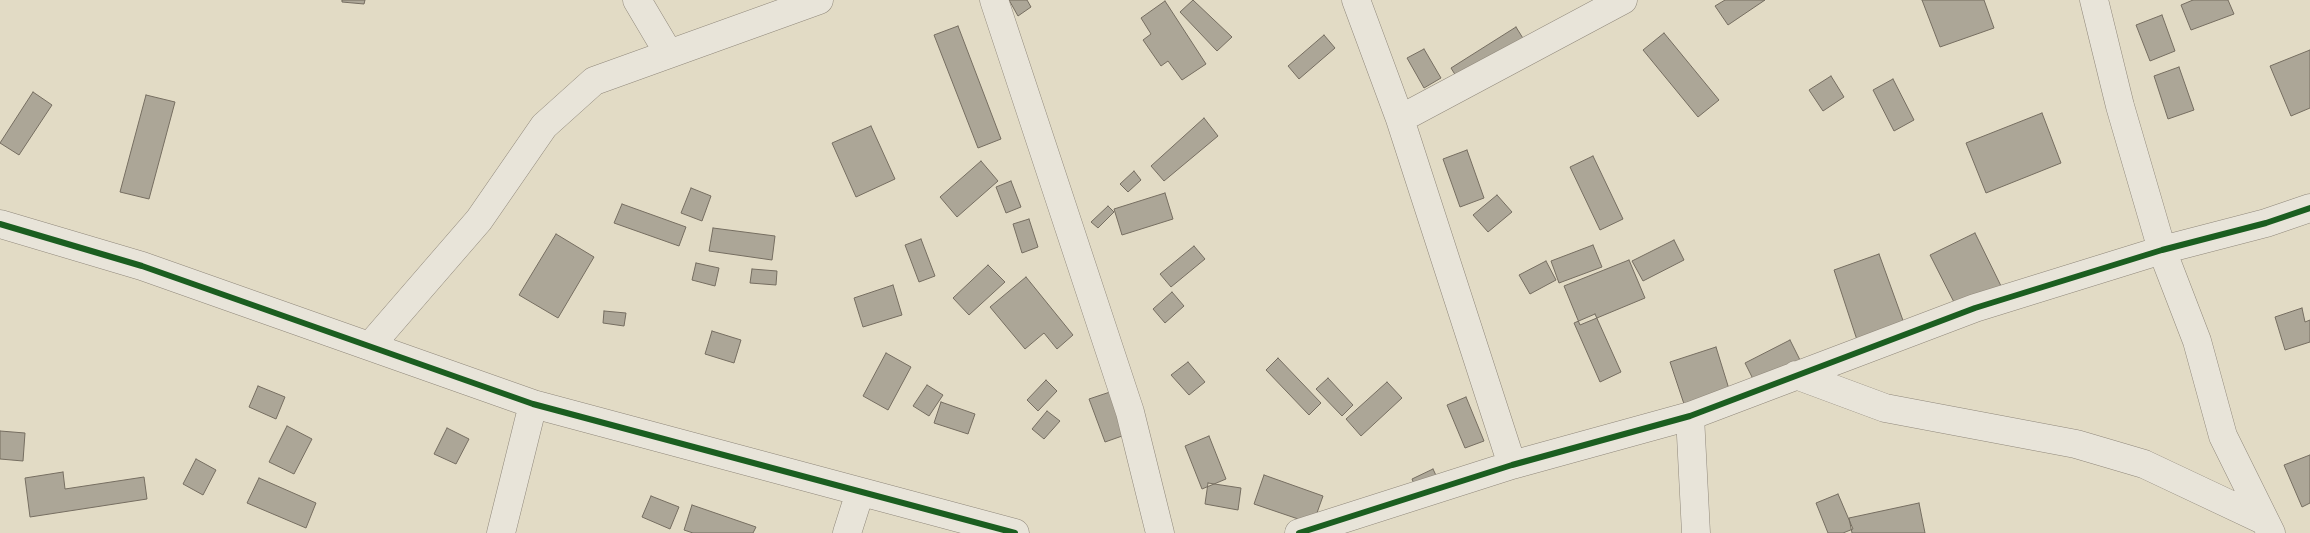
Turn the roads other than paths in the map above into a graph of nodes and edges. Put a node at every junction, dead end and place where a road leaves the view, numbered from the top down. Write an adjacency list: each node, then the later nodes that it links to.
1 (637, 0): 7 (street)
2 (819, 0): 7 (street)
3 (994, 0): 22 (street)
4 (1356, 0): 8 (street)
5 (1623, 0): 8 (street)
6 (2094, 0): 11 (street)
7 (669, 54): 12 (street)
8 (1400, 119): 16 (street)
9 (2310, 208): 11 (street)
10 (0, 224): 12 (street)
11 (2162, 250): 13 (street); 18 (street)
12 (370, 346): 14 (street)
13 (1796, 375): 15 (street); 18 (street)
14 (533, 404): 17 (street); 19 (street)
15 (1690, 416): 16 (street); 24 (street)
16 (1512, 465): 23 (street)
17 (860, 492): 20 (street); 21 (street)
18 (2268, 527)
19 (502, 533)
20 (847, 533)
21 (1014, 533)
22 (1160, 533)
23 (1299, 533)
24 (1696, 533)

